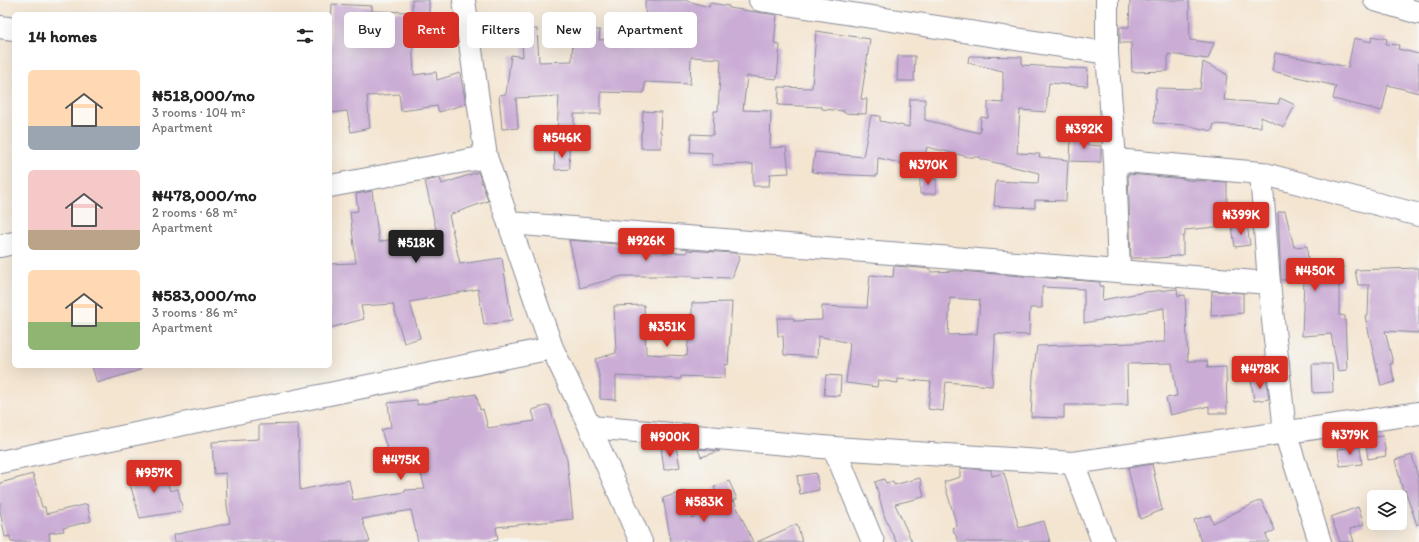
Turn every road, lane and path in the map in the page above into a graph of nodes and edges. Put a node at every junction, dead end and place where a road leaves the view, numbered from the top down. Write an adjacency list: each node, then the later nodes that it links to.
1 (464, 0): 9 (street)
2 (760, 0): 8 (street)
3 (1108, 0): 8 (street)
4 (1376, 0): 5 (street)
5 (1419, 13)
6 (0, 27): 7 (street)
7 (12, 29)
8 (1106, 53): 10 (street)
9 (486, 157): 12 (street); 14 (street)
10 (1115, 160): 11 (street); 17 (street)
11 (1261, 173): 13 (street); 18 (street)
12 (332, 186)
13 (1419, 215)
14 (509, 223): 17 (street); 19 (street)
15 (12, 243): 16 (street)
16 (0, 246)
17 (1119, 271): 18 (street)
18 (1269, 284): 22 (street)
19 (552, 348): 21 (street); 24 (street)
20 (1419, 413): 22 (street)
21 (590, 426): 23 (street); 26 (street)
22 (1285, 432): 25 (street); 29 (street)
23 (834, 448): 25 (street); 27 (street)
24 (0, 462)
25 (1073, 463): 28 (street)
26 (641, 542)
27 (873, 542)
28 (1103, 542)
29 (1320, 542)

